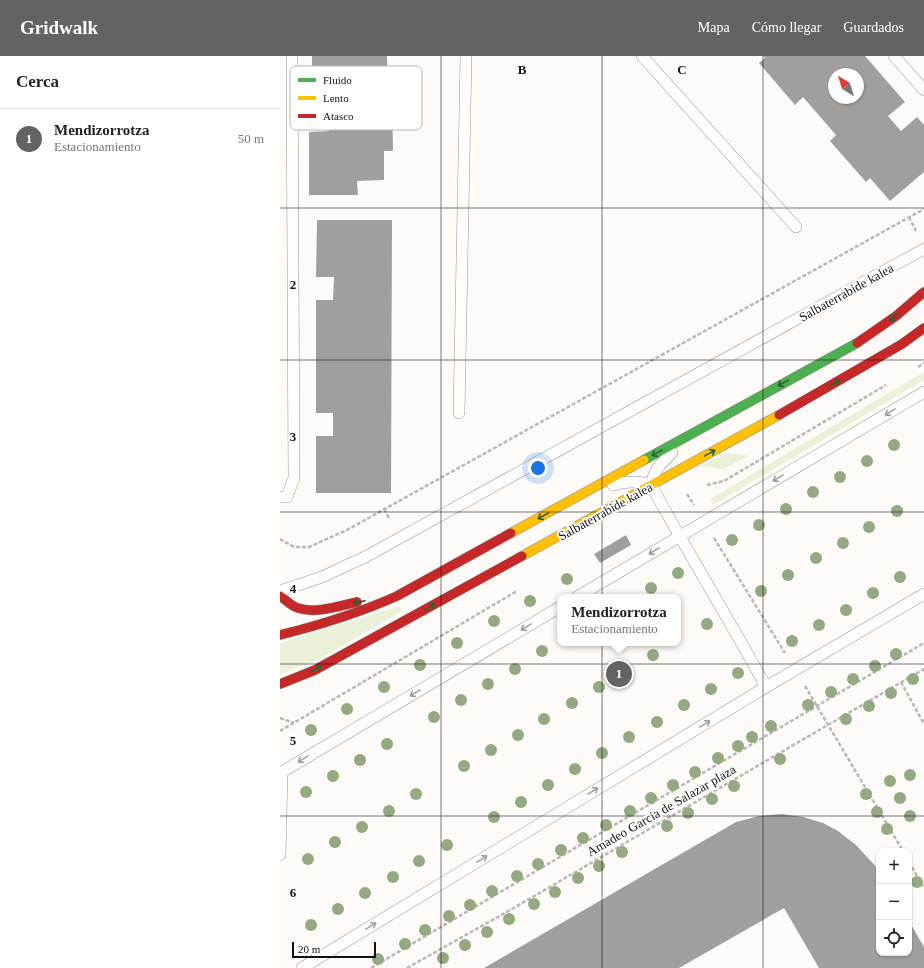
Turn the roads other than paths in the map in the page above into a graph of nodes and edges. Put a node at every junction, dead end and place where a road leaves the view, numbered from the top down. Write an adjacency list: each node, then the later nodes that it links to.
1 (292, 56): 5 (lane)
2 (466, 56): 13 (lane)
3 (642, 56): 8 (lane)
4 (894, 56): 6 (lane)
5 (292, 66)
6 (924, 90)
7 (292, 130): 16 (lane)
8 (796, 227)
9 (924, 249): 19 (lane, Salbaterrabide kalea)
10 (924, 292): 14 (street, Salbaterrabide kalea, one-way to 14)
11 (924, 328): 15 (street, Salbaterrabide kalea, one-way to 11)
12 (924, 392): 18 (lane, one-way to 18)
13 (459, 413)
14 (698, 430): 15 (lane); 17 (street, Salbaterrabide kalea, one-way to 17)
15 (651, 485): 17 (lane); 18 (lane); 26 (street, Salbaterrabide kalea, one-way to 15)
16 (280, 497)
17 (578, 497): 23 (street, Salbaterrabide kalea, one-way to 23)
18 (679, 536): 20 (lane, one-way to 20); 27 (lane)
19 (280, 591)
20 (582, 594)
21 (924, 594): 27 (lane)
22 (280, 596): 23 (street, one-way to 22)
23 (397, 596): 25 (street, Salbaterrabide kalea)
24 (557, 609): 28 (lane, one-way to 28)
25 (280, 635)
26 (280, 684)
27 (766, 687): 29 (lane, one-way to 27)
28 (280, 855)
29 (302, 968)

